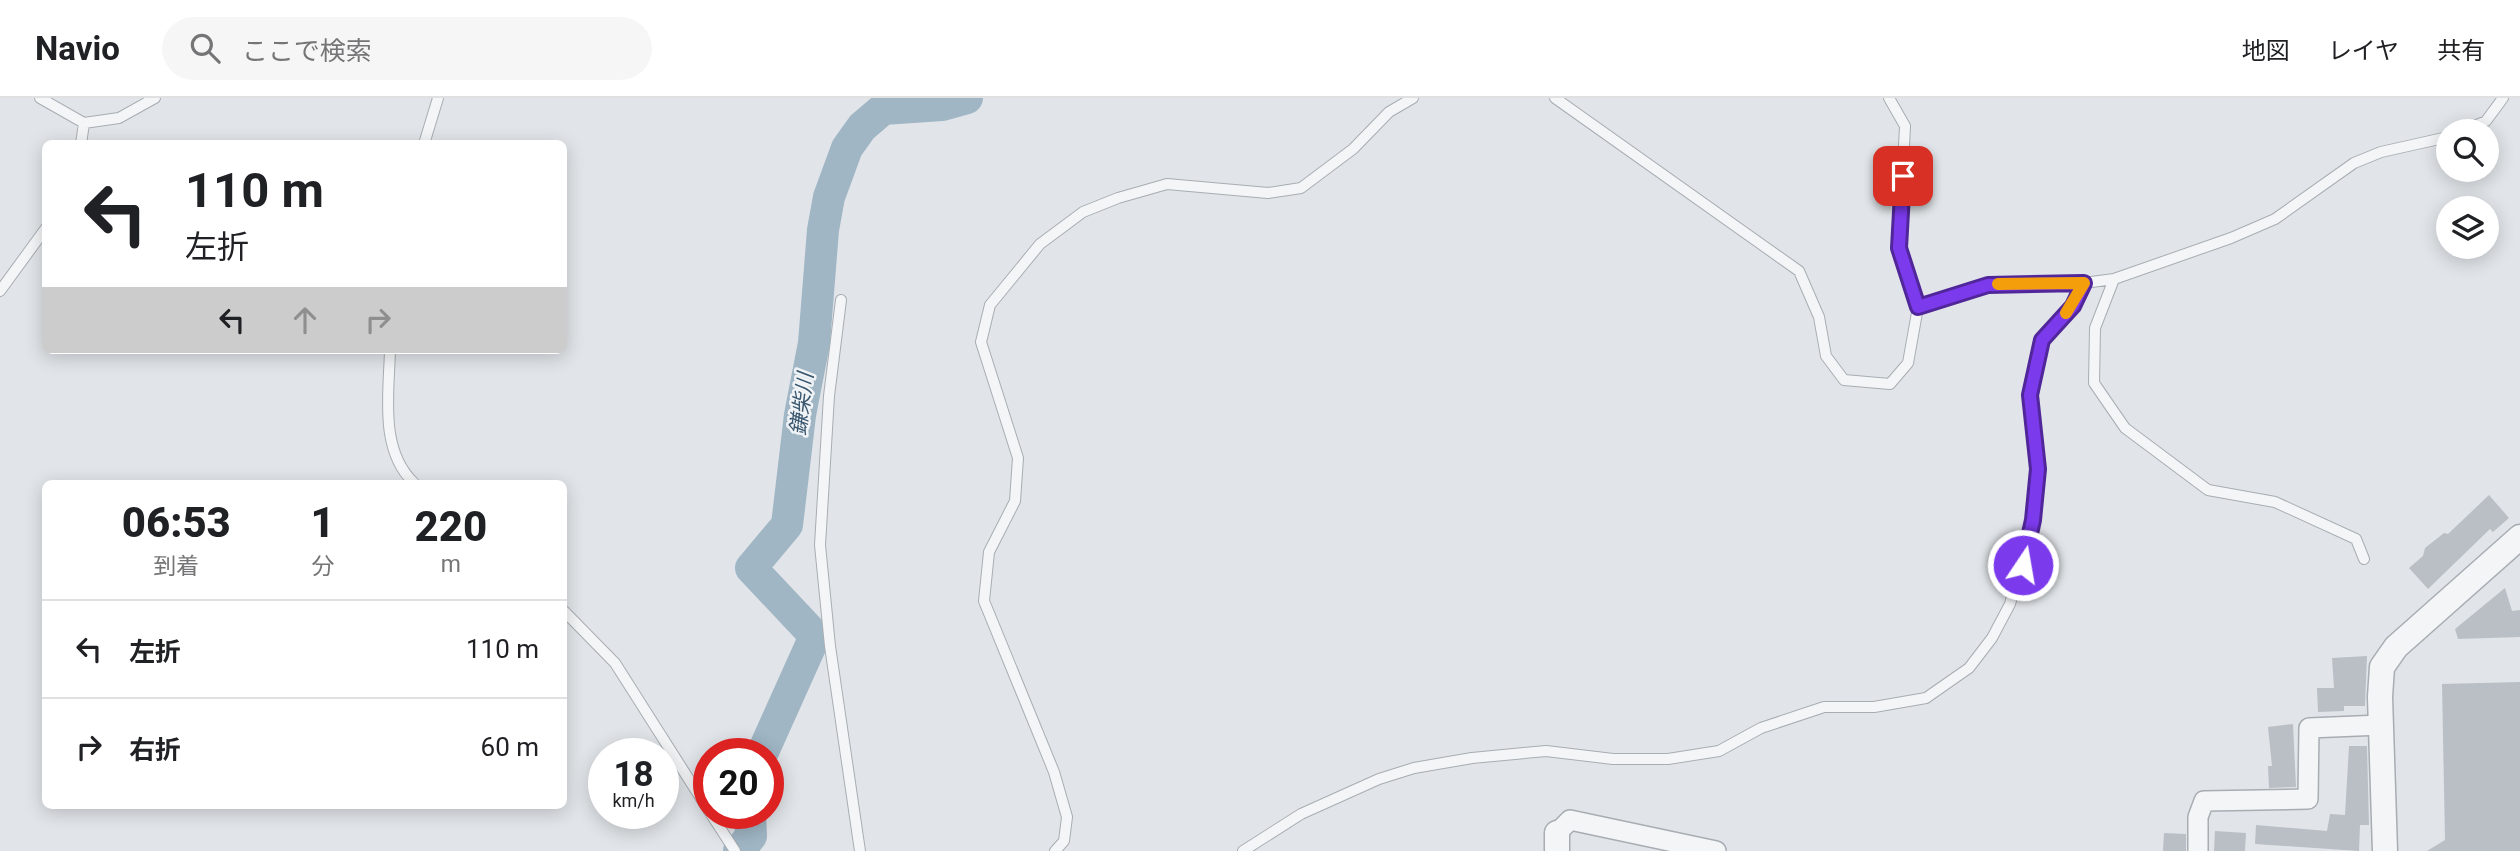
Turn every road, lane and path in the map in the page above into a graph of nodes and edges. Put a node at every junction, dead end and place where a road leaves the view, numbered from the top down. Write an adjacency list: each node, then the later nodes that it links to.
1 (40, 98): 9 (lane)
2 (155, 98): 9 (lane)
3 (438, 98): 11 (lane)
4 (1413, 98): 30 (lane)
5 (1555, 98): 18 (lane)
6 (1889, 98): 18 (lane)
7 (2503, 98): 8 (lane)
8 (2487, 119)
9 (84, 122): 10 (lane)
10 (82, 140)
11 (425, 140)
12 (2436, 140): 14 (lane)
13 (42, 234): 16 (lane)
14 (2114, 279): 15 (lane); 22 (lane)
15 (2084, 283): 18 (lane); 31 (lane)
16 (0, 292)
17 (841, 300): 29 (lane)
18 (1918, 307)
19 (390, 354): 20 (lane)
20 (412, 480)
21 (2520, 537): 24 (street)
22 (2364, 559)
23 (567, 614): 25 (lane)
24 (2381, 725): 33 (street); 34 (street)
25 (693, 785)
26 (721, 829): 28 (lane)
27 (1557, 842): 32 (street)
28 (732, 847)
29 (860, 851)
30 (1055, 851)
31 (1243, 851)
32 (1716, 851)
33 (2199, 851)
34 (2385, 851)

